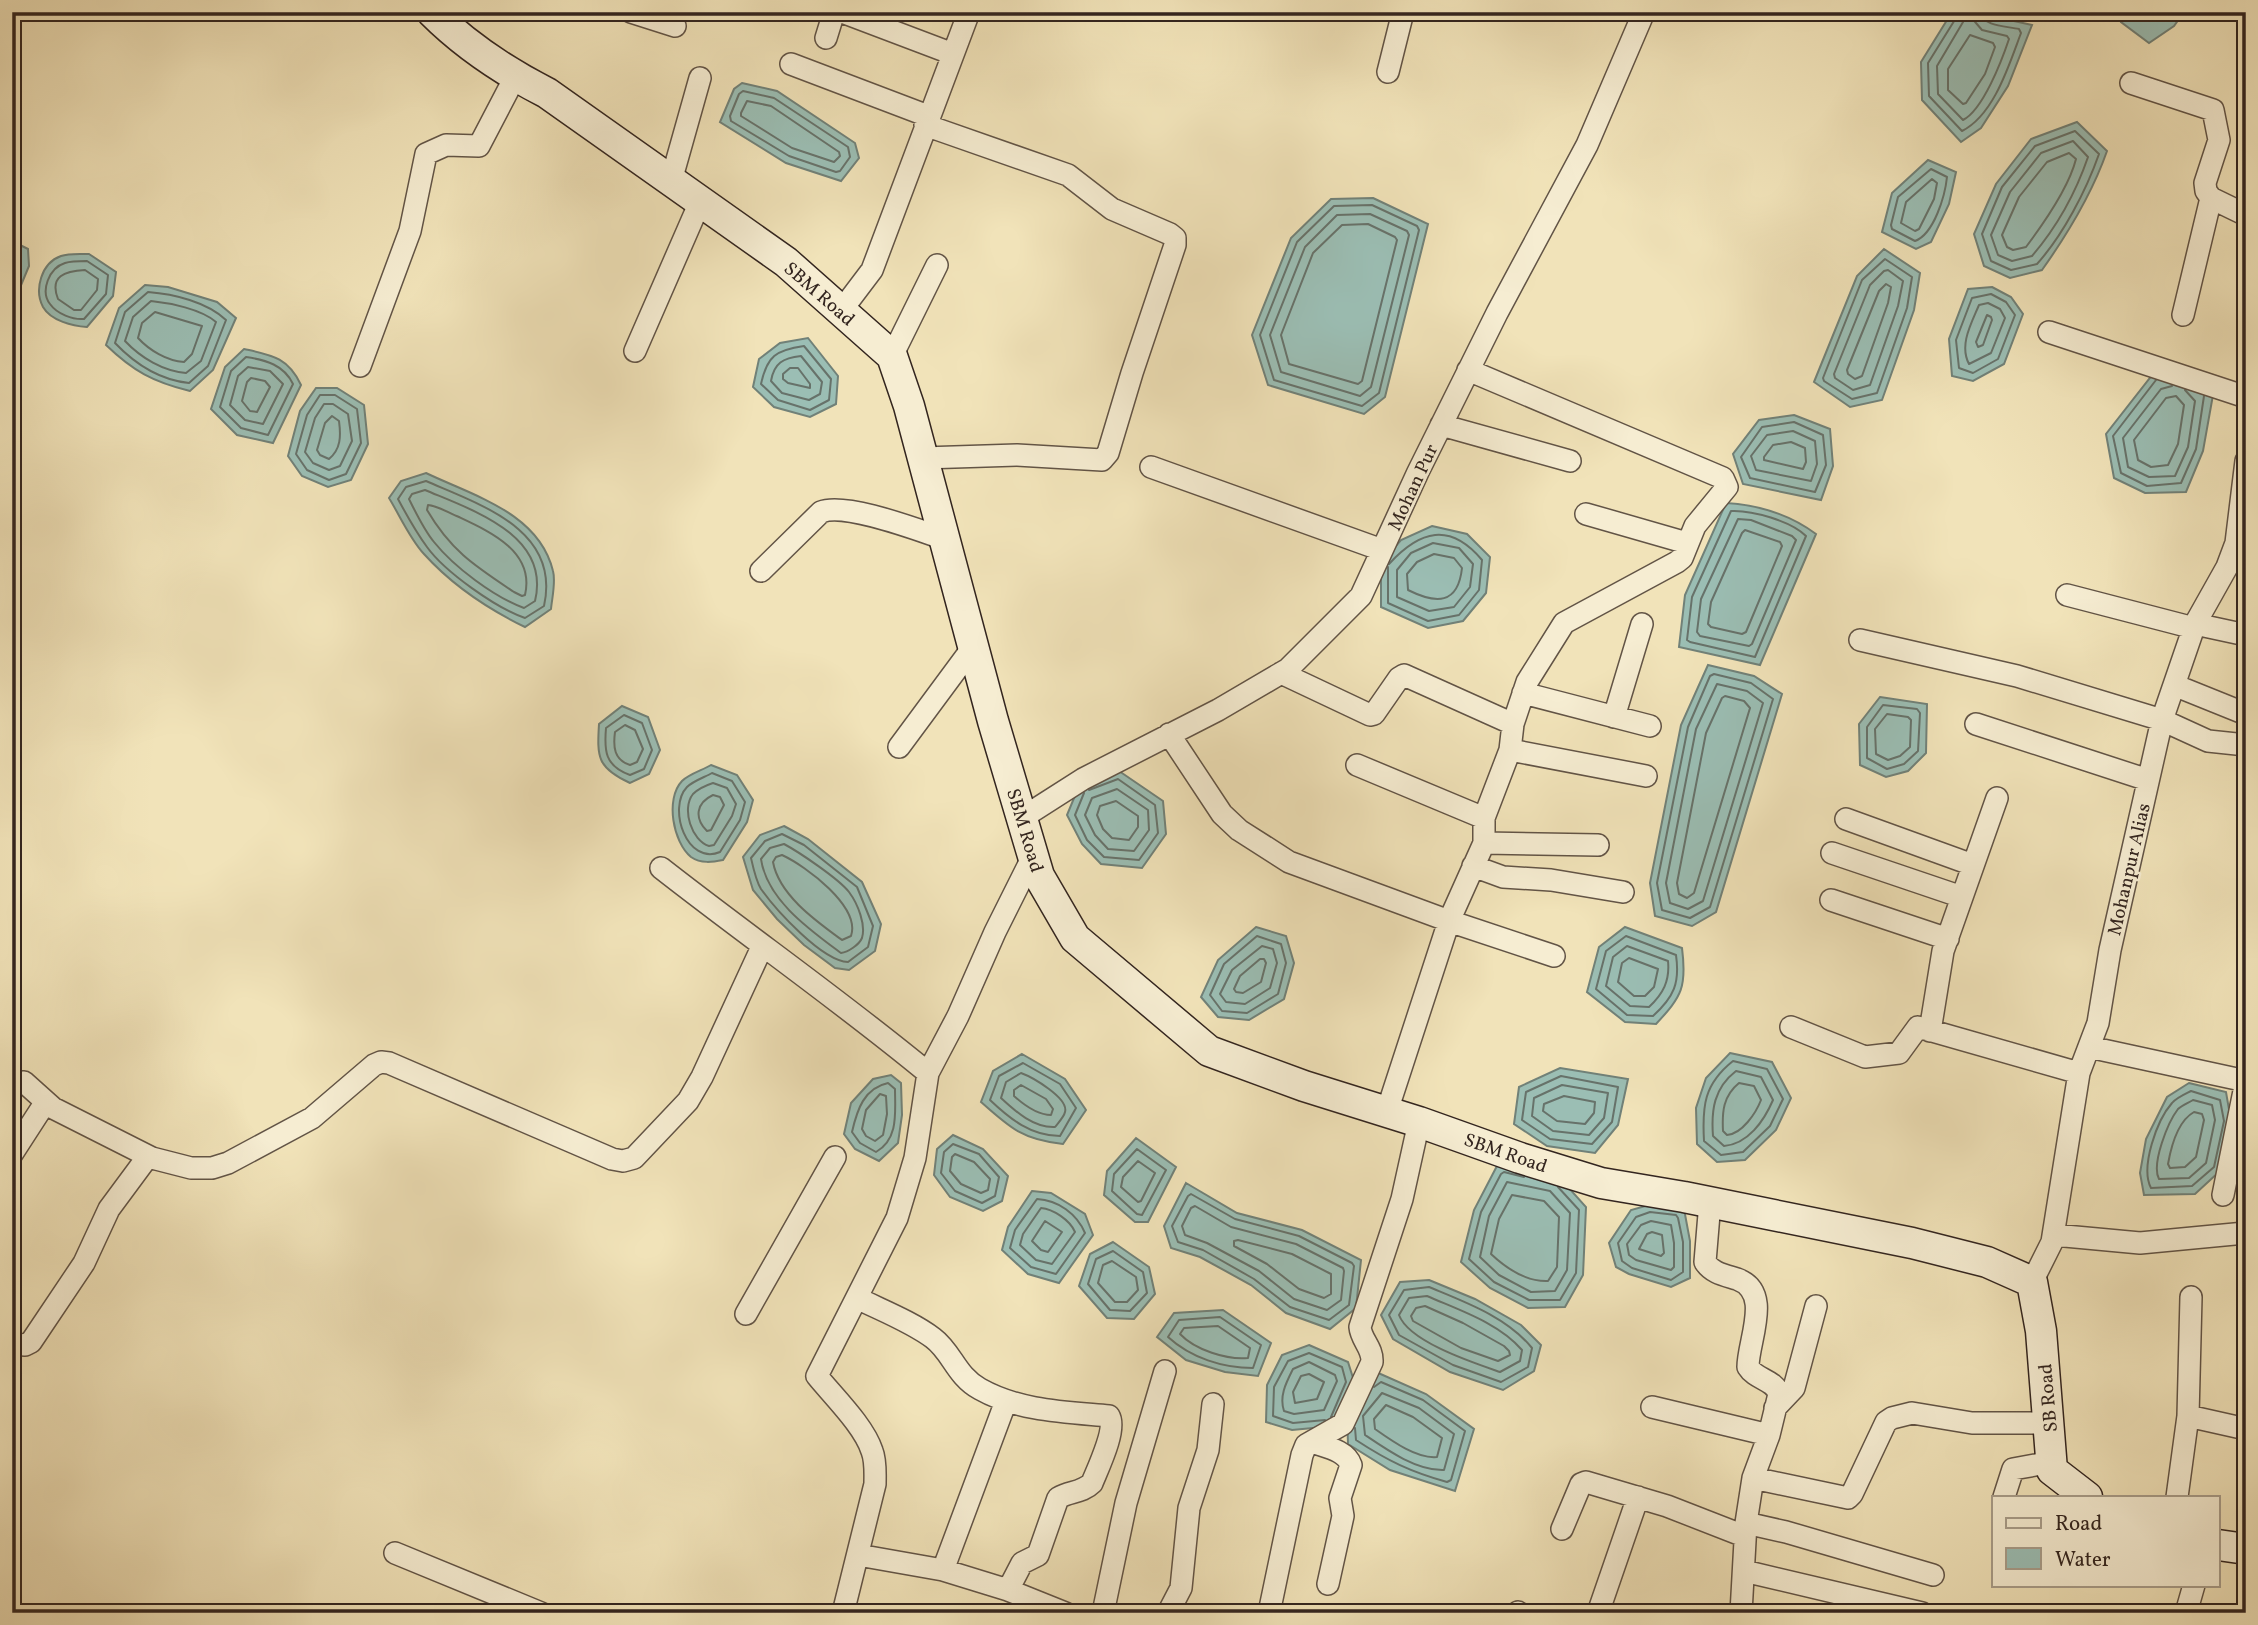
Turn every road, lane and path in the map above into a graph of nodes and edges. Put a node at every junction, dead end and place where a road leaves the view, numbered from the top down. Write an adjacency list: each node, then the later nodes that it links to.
1 (432, 12): 13 (street, SBM Road)
2 (631, 12): 8 (street)
3 (834, 12): 9 (street)
4 (842, 12): 10 (street)
5 (969, 12): 10 (street)
6 (1403, 12): 12 (street)
7 (1644, 12): 28 (street, Mohan Pur)
8 (674, 26)
9 (826, 38)
10 (953, 54): 16 (street)
11 (791, 64): 16 (street)
12 (1388, 72)
13 (515, 77): 17 (street, SBM Road); 27 (street)
14 (700, 78): 17 (street)
15 (2131, 83): 18 (street)
16 (927, 120): 22 (street); 31 (street)
17 (671, 181): 19 (street, SBM Road)
18 (2211, 198): 20 (street); 23 (street)
19 (700, 202): 22 (street, SBM Road); 25 (street)
20 (2246, 215)
21 (937, 265): 26 (street)
22 (841, 311): 26 (street, SBM Road)
23 (2183, 315)
24 (2049, 332): 29 (street)
25 (635, 351)
26 (892, 356): 31 (street, SBM Road)
27 (360, 366)
28 (1468, 370): 30 (street, Mohan Pur); 37 (street)
29 (2246, 397)
30 (1441, 425): 32 (street); 38 (street, Mohan Pur)
31 (923, 458): 36 (street, SBM Road)
32 (1570, 461)
33 (2246, 461): 42 (street, Mohanpur Alias)
34 (1151, 467): 38 (street)
35 (1586, 514): 37 (street)
36 (944, 539): 39 (street); 45 (street, SBM Road)
37 (1688, 543): 48 (street)
38 (1382, 550): 46 (street, Mohan Pur)
39 (761, 571)
40 (2067, 596): 42 (street)
41 (1642, 624): 50 (street)
42 (2195, 626): 43 (street); 47 (street, Mohanpur Alias)
43 (2246, 635)
44 (1860, 640): 51 (street)
45 (973, 648): 57 (street); 63 (street, SBM Road)
46 (1281, 673): 52 (street); 55 (street, Mohan Pur)
47 (2174, 685): 49 (street); 51 (street, Mohanpur Alias)
48 (1523, 693): 50 (street); 52 (street)
49 (2246, 714)
50 (1614, 717): 54 (street)
51 (2162, 720): 56 (street); 61 (street, Mohanpur Alias)
52 (1513, 724): 58 (street)
53 (1976, 724): 61 (street)
54 (1650, 726)
55 (1169, 734): 63 (street, Mohan Pur); 76 (street)
56 (2246, 745)
57 (899, 747)
58 (1510, 750): 60 (street); 64 (street)
59 (1357, 765): 64 (street)
60 (1647, 776)
61 (2148, 780): 82 (street, Mohanpur Alias)
62 (1997, 798): 70 (street)
63 (1022, 818): 69 (street, SBM Road)
64 (1484, 818): 66 (street)
65 (1846, 819): 70 (street)
66 (1484, 843): 67 (street); 71 (street)
67 (1598, 845)
68 (1832, 853): 74 (street)
69 (1033, 856): 83 (street); 88 (street, SBM Road)
70 (1973, 865): 74 (street)
71 (1474, 866): 73 (street); 76 (street)
72 (661, 868): 78 (street)
73 (1623, 892)
74 (1962, 897): 77 (street)
75 (1832, 900): 77 (street)
76 (1449, 921): 79 (street); 88 (street)
77 (1948, 939): 81 (street)
78 (762, 947): 83 (street); 91 (street)
79 (1553, 956)
80 (1791, 1027): 81 (street)
81 (1930, 1031): 84 (street)
82 (2089, 1047): 84 (street, Mohanpur Alias); 85 (street)
83 (928, 1073): 99 (street)
84 (2079, 1073): 96 (street, Mohanpur Alias)
85 (2246, 1081): 93 (street)
86 (12, 1083): 87 (street)
87 (45, 1102): 90 (street); 91 (street)
88 (1387, 1111): 89 (street, SBM Road)
89 (1419, 1122): 94 (street, SBM Road); 112 (street)
90 (12, 1154)
91 (152, 1157): 102 (street)
92 (835, 1157): 101 (street)
93 (2223, 1195)
94 (1710, 1202): 97 (street, SBM Road); 107 (street)
95 (2245, 1233): 96 (street)
96 (2053, 1235): 97 (street, Mohanpur Alias)
97 (2032, 1282): 109 (street, SB Road)
98 (2191, 1297): 108 (street)
99 (857, 1298): 104 (street); 124 (street)
100 (1816, 1306): 107 (street)
101 (746, 1314)
102 (12, 1344)
103 (1165, 1371): 134 (street)
104 (1006, 1401): 125 (street); 130 (street)
105 (1213, 1404): 135 (street)
106 (1652, 1407): 111 (street)
107 (1775, 1408): 111 (street)
108 (2188, 1416): 110 (street); 117 (street)
109 (2048, 1423): 113 (street, SB Road); 114 (street)
110 (2246, 1429)
111 (1769, 1435): 114 (street)
112 (1311, 1442): 128 (street); 136 (street)
113 (2052, 1462): 115 (street); 116 (street)
114 (1754, 1478): 120 (street)
115 (2004, 1496)
116 (2086, 1496)
117 (2177, 1496)
118 (1638, 1497): 119 (street); 120 (street); 137 (street)
119 (1562, 1529)
120 (1745, 1529): 126 (street); 127 (street)
121 (2220, 1545): 122 (street)
122 (2246, 1549)
123 (395, 1553): 131 (street)
124 (858, 1555): 125 (street); 132 (street)
125 (943, 1570): 130 (street)
126 (1744, 1571): 138 (street); 139 (street)
127 (1933, 1575)
128 (1328, 1584)
129 (2194, 1586): 140 (street)
130 (1008, 1590): 133 (street)
131 (541, 1613)
132 (843, 1613)
133 (1065, 1613)
134 (1103, 1613)
135 (1168, 1613)
136 (1269, 1613)
137 (1598, 1613)
138 (1741, 1613)
139 (1922, 1613)
140 (2186, 1613)

